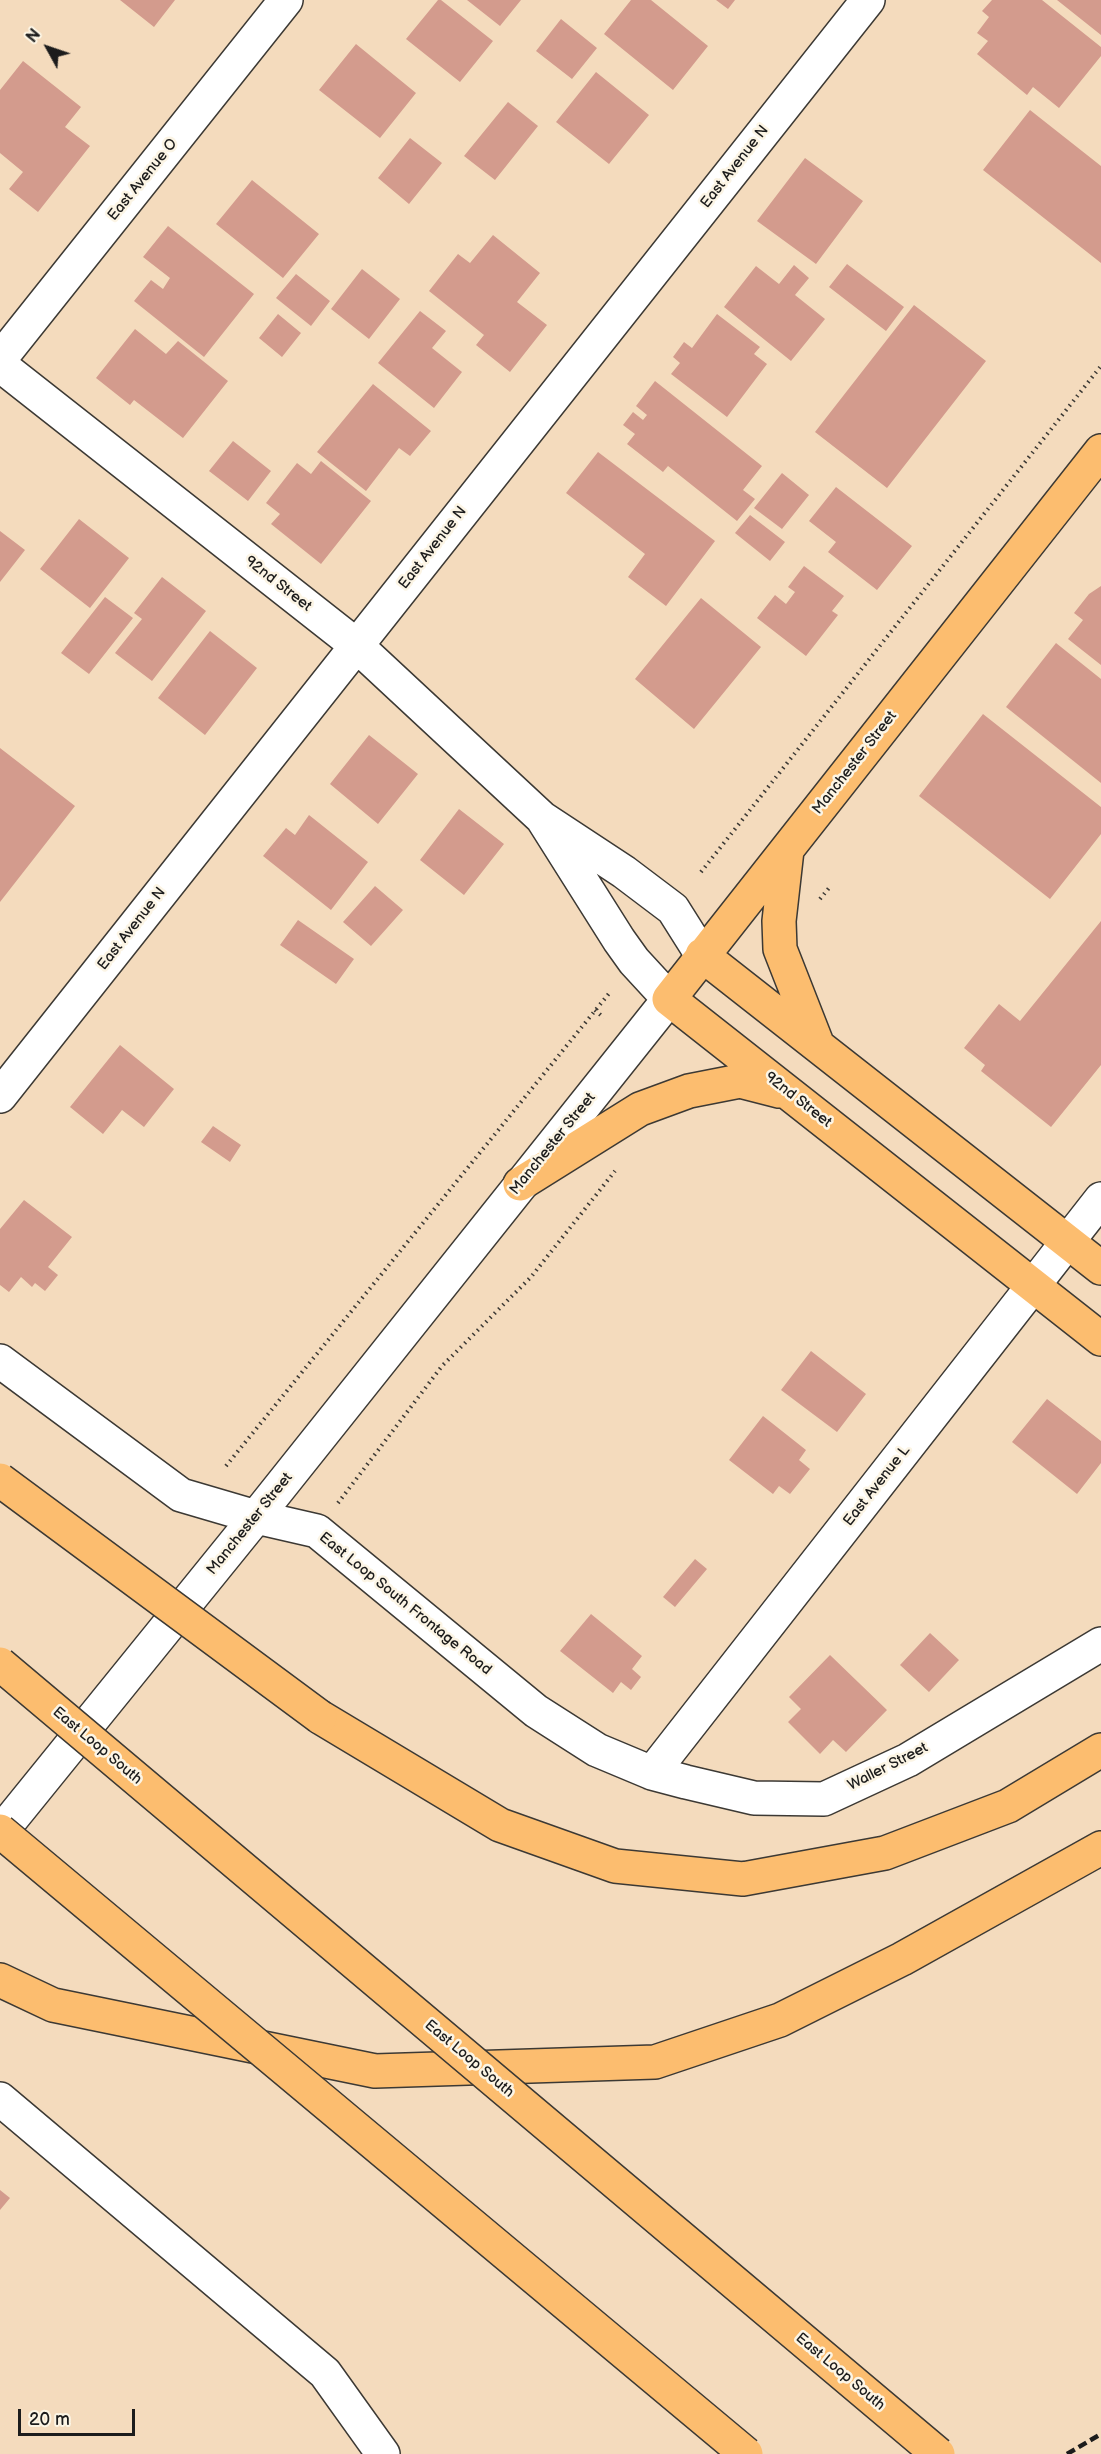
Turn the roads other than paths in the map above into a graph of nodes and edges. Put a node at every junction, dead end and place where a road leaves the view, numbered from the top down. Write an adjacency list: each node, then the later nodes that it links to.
1 (286, 0): 3 (street, East Avenue O)
2 (868, 0): 6 (street, East Avenue N)
3 (0, 359)
4 (0, 365): 6 (street, 92nd Street)
5 (1101, 451): 8 (main road, Manchester Street)
6 (356, 645): 7 (street, 92nd Street); 13 (street, East Avenue N)
7 (542, 818): 9 (street, 92nd Street); 10 (street, 92nd Street)
8 (787, 850): 9 (main road, Manchester Street); 11 (main road)
9 (702, 955): 10 (main road, Manchester Street); 11 (main road, 92nd Street)
10 (669, 999): 12 (main road, 92nd Street); 14 (street, Manchester Street)
11 (819, 1047): 16 (main road, 92nd Street)
12 (789, 1094): 14 (main road); 18 (main road, 92nd Street)
13 (0, 1096)
14 (520, 1184): 22 (street, Manchester Street)
15 (1101, 1199): 16 (street, East Avenue L)
16 (1068, 1242): 17 (main road, 92nd Street); 18 (street, East Avenue L)
17 (1101, 1268)
18 (1034, 1286): 19 (main road, 92nd Street); 26 (street, East Avenue L)
19 (1101, 1339)
20 (0, 1361): 22 (street, East Loop South Frontage Road)
21 (0, 1480): 25 (main road, bridge)
22 (256, 1517): 26 (street, East Loop South Frontage Road); 27 (street, Manchester Street)
23 (1101, 1644): 26 (street, Waller Street)
24 (0, 1664): 33 (main road, East Loop South, bridge)
25 (1101, 1750)
26 (652, 1773)
27 (0, 1832): 32 (main road, bridge)
28 (1101, 1848): 29 (main road)
29 (0, 1980)
30 (0, 2099): 31 (street)
31 (383, 2454)
32 (746, 2454)
33 (938, 2454)

